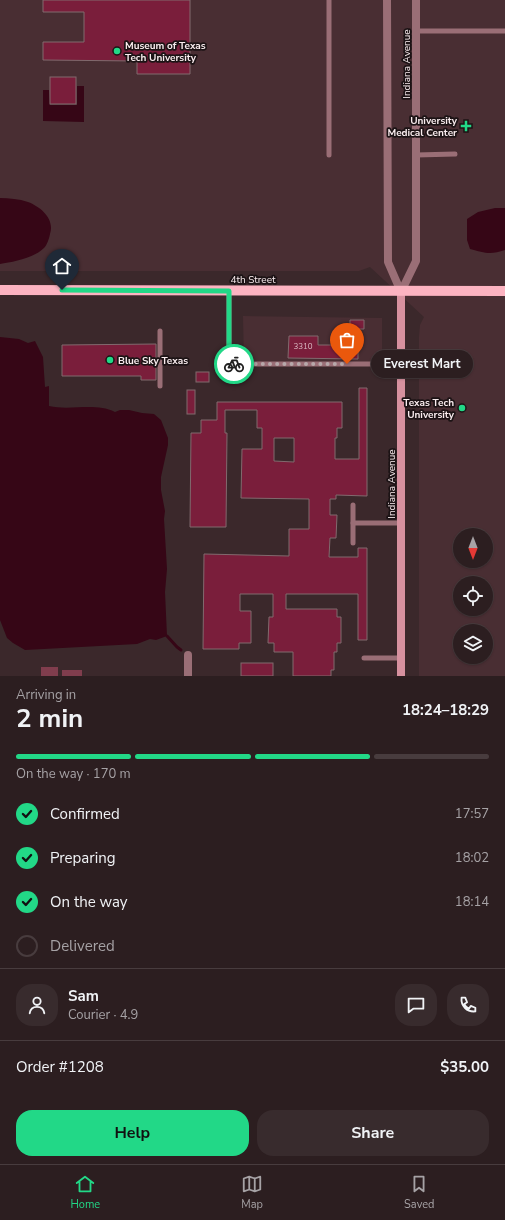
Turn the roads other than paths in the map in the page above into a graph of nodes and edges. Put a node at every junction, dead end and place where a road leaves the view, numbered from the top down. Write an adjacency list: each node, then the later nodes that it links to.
1 (329, 0): 7 (lane)
2 (387, 0): 12 (street, Indiana Avenue)
3 (416, 0): 4 (street, Indiana Avenue)
4 (416, 31): 5 (lane); 8 (street, Indiana Avenue)
5 (505, 31)
6 (455, 154): 8 (lane)
7 (329, 155)
8 (416, 155): 12 (street, Indiana Avenue)
9 (0, 290): 10 (main road, 4th Street)
10 (229, 291): 12 (main road, 4th Street); 14 (lane)
11 (505, 291): 12 (main road, 4th Street)
12 (401, 292): 14 (main road, Indiana Avenue)
13 (160, 331): 15 (lane)
14 (401, 364): 18 (main road, Indiana Avenue)
15 (160, 386)
16 (353, 505): 17 (lane)
17 (353, 523): 18 (lane); 19 (lane)
18 (401, 523): 22 (main road, Indiana Avenue)
19 (353, 543)
20 (188, 656): 23 (street)
21 (364, 658): 22 (lane)
22 (401, 658): 24 (main road, Indiana Avenue)
23 (188, 676)
24 (401, 676)

